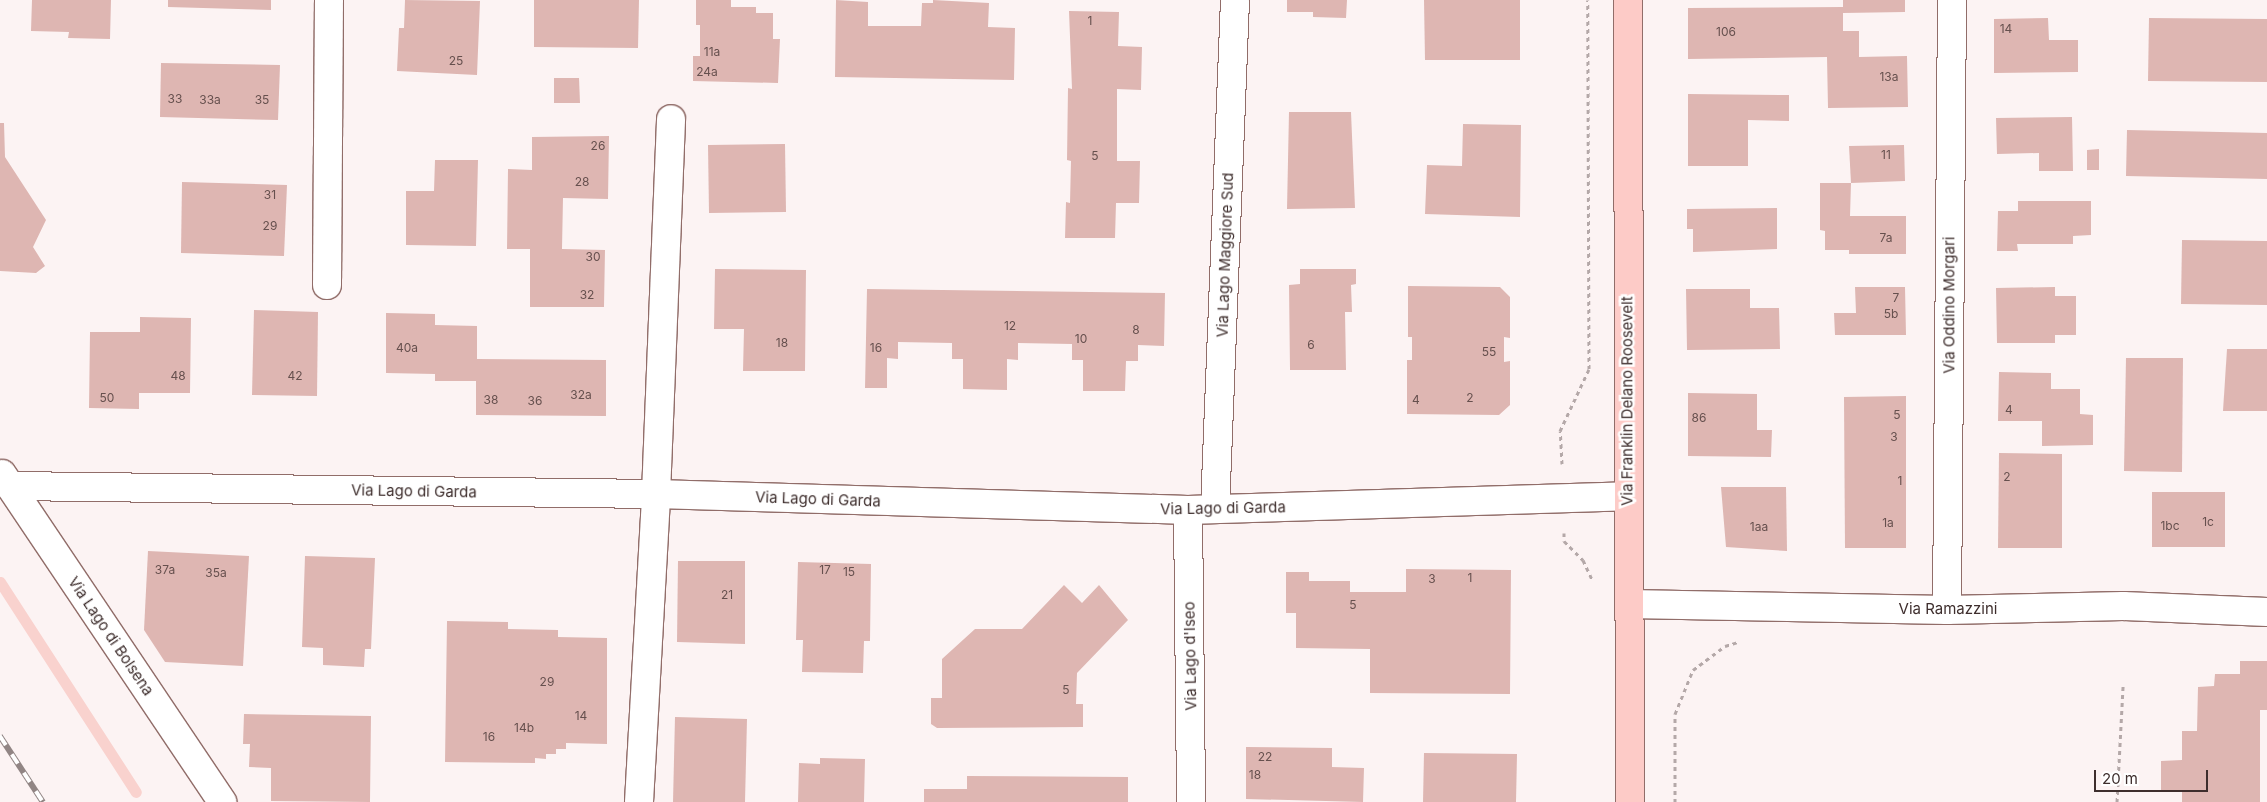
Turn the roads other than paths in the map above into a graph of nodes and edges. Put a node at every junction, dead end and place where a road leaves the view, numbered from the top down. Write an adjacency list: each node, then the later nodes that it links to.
1 (329, 0): 6 (street)
2 (1235, 0): 10 (street, Via Lago Maggiore Sud)
3 (1628, 0): 9 (main road, Via Franklin Delano Roosevelt)
4 (1952, 0): 12 (street, Via Oddino Morgari)
5 (671, 119): 8 (street)
6 (327, 285)
7 (5, 478): 8 (street, Via Lago di Garda); 14 (street, Via Lago di Bolsena)
8 (656, 494): 10 (street, Via Lago di Garda); 15 (street)
9 (1627, 496): 10 (street, Via Lago di Garda); 11 (main road, Via Franklin Delano Roosevelt)
10 (1202, 510): 16 (street, Via Lago d'Iseo)
11 (1629, 604): 12 (street, Via Ramazzini); 17 (main road, Via Franklin Delano Roosevelt)
12 (1947, 610): 13 (street, Via Ramazzini)
13 (2267, 612)
14 (222, 802)
15 (639, 802)
16 (1191, 802)
17 (1630, 802)

